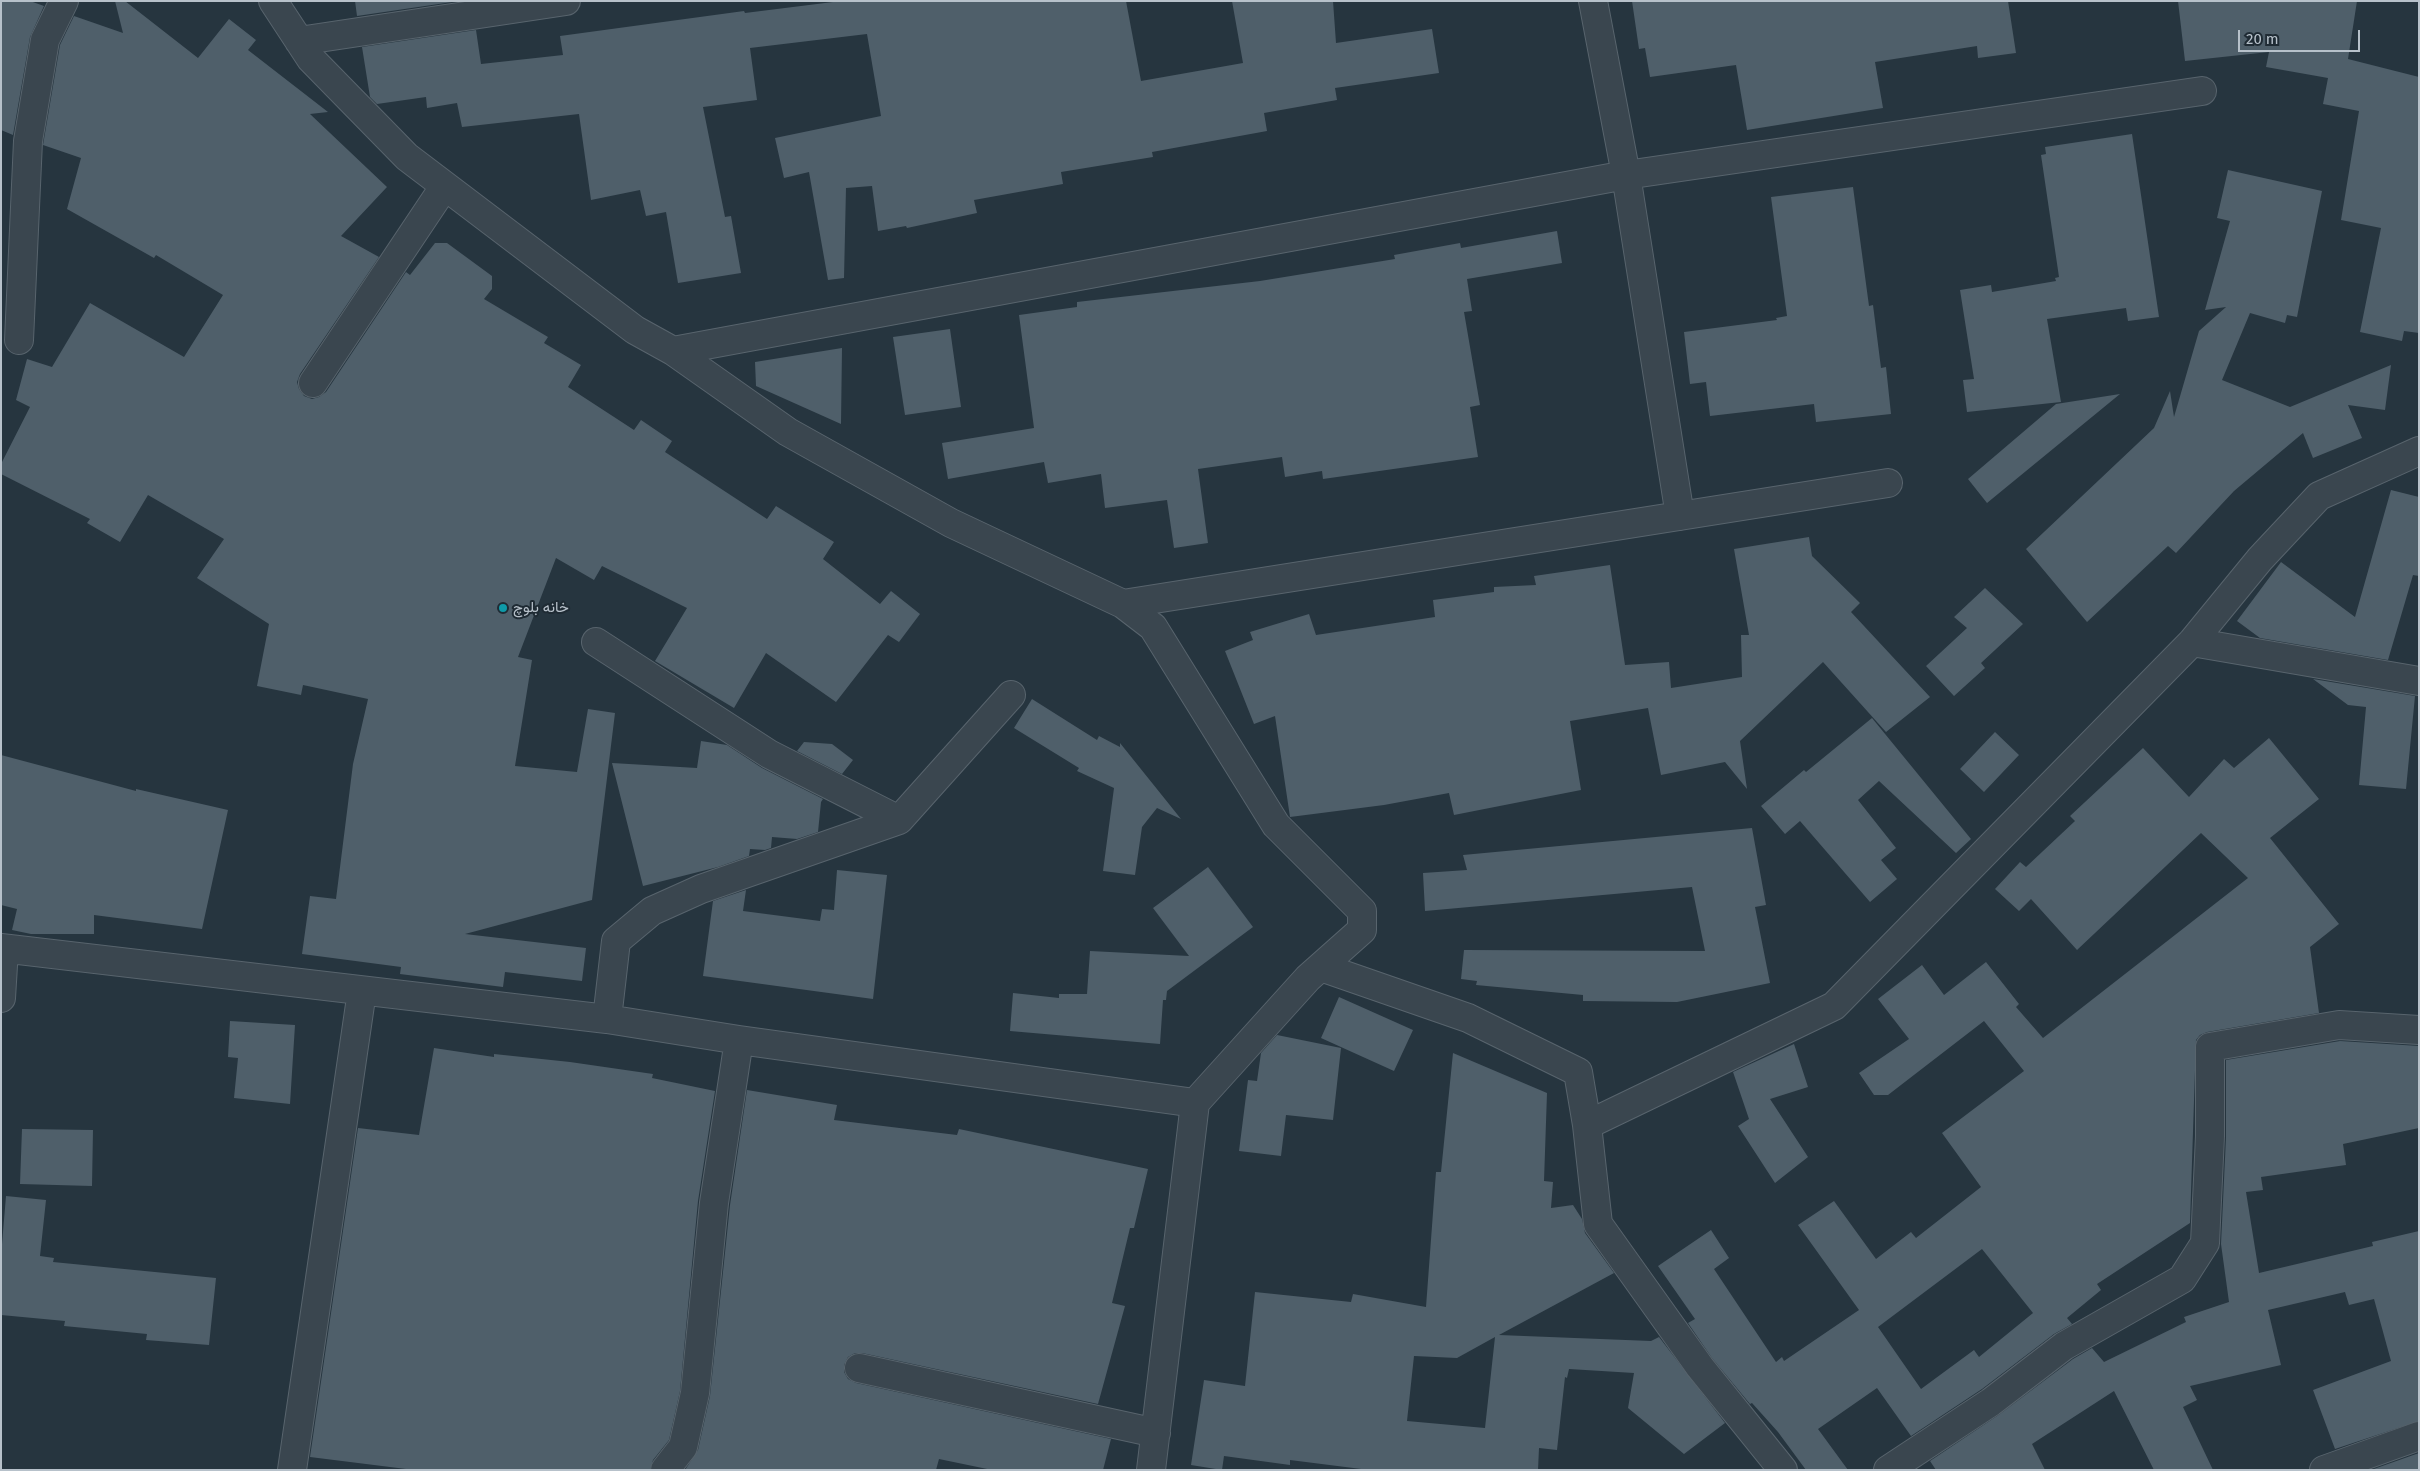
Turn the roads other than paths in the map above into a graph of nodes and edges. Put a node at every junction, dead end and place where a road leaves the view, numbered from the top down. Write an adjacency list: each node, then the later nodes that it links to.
1 (64, 1): 10 (street)
2 (273, 1): 6 (street)
3 (566, 1): 5 (street)
4 (1593, 1): 8 (street)
5 (460, 9): 6 (street)
6 (299, 41): 9 (street)
7 (2202, 91): 8 (street)
8 (1626, 175): 11 (street); 15 (street)
9 (444, 187): 11 (street); 12 (street)
10 (19, 340)
11 (672, 351): 16 (street)
12 (313, 383)
13 (2419, 451): 18 (street)
14 (1888, 483): 15 (street)
15 (1680, 516): 16 (street)
16 (1123, 604): 23 (street)
17 (596, 642): 21 (street)
18 (2192, 642): 19 (street); 30 (street)
19 (2419, 681)
20 (1011, 695): 21 (street)
21 (898, 820): 26 (street)
22 (2, 948): 24 (street); 25 (street)
23 (1321, 967): 29 (street); 30 (street)
24 (362, 991): 26 (street); 34 (street)
25 (1, 998)
26 (607, 1019): 28 (street)
27 (2419, 1030): 38 (street)
28 (740, 1040): 29 (street); 35 (street)
29 (1195, 1103): 32 (street)
30 (1587, 1125): 37 (street)
31 (859, 1368): 32 (street)
32 (1156, 1433): 36 (street)
33 (2419, 1436): 39 (street)
34 (292, 1470)
35 (665, 1470)
36 (1151, 1470)
37 (1783, 1470)
38 (1888, 1470)
39 (2324, 1470)

